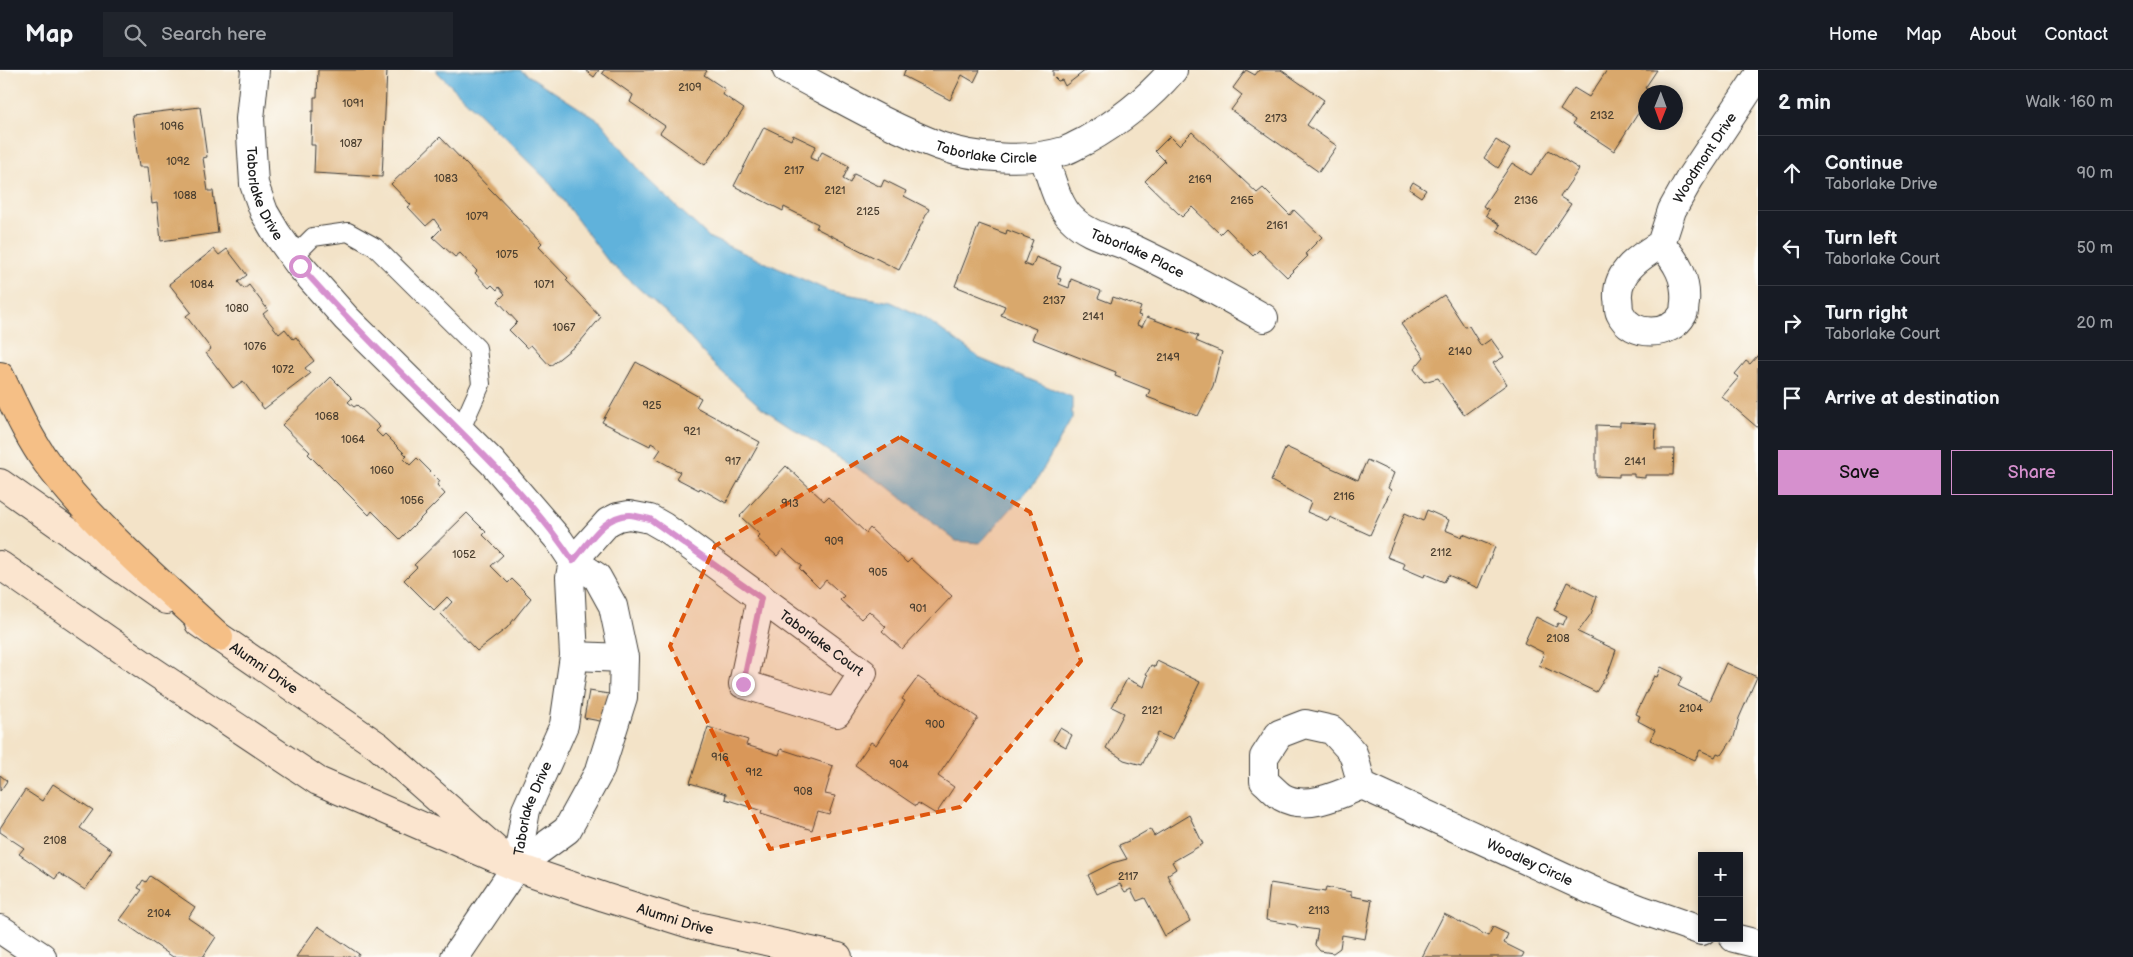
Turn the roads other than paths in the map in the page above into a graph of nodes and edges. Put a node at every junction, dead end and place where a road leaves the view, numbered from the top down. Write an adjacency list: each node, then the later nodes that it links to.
1 (255, 70): 7 (street, Taborlake Drive)
2 (787, 70): 5 (street, Taborlake Circle)
3 (1174, 70): 5 (street, Taborlake Circle)
4 (1758, 76): 6 (street, Woodmont Drive)
5 (1044, 156): 8 (street, Taborlake Place)
6 (1661, 244)
7 (293, 256): 10 (street, Taborlake Drive); 10 (lane)
8 (1264, 318)
9 (0, 376): 15 (highway)
10 (460, 431): 12 (street, Taborlake Drive)
11 (0, 483): 15 (main road, Alumni Drive)
12 (573, 561): 14 (street, Taborlake Court); 16 (street, Taborlake Drive); 17 (street, Taborlake Drive)
13 (0, 565): 19 (main road, Alumni Drive)
14 (761, 598): 14 (street, Taborlake Court)
15 (219, 637): 19 (main road, Alumni Drive)
16 (574, 656): 17 (street); 19 (street, Taborlake Drive)
17 (624, 658): 19 (street, Taborlake Drive)
18 (1362, 785): 21 (street, Woodley Circle)
19 (516, 867): 25 (street); 26 (main road, Alumni Drive)
20 (0, 928): 24 (street)
21 (1698, 930)
22 (1743, 940): 23 (street)
23 (1758, 944)
24 (42, 957)
25 (455, 957)
26 (838, 957)

